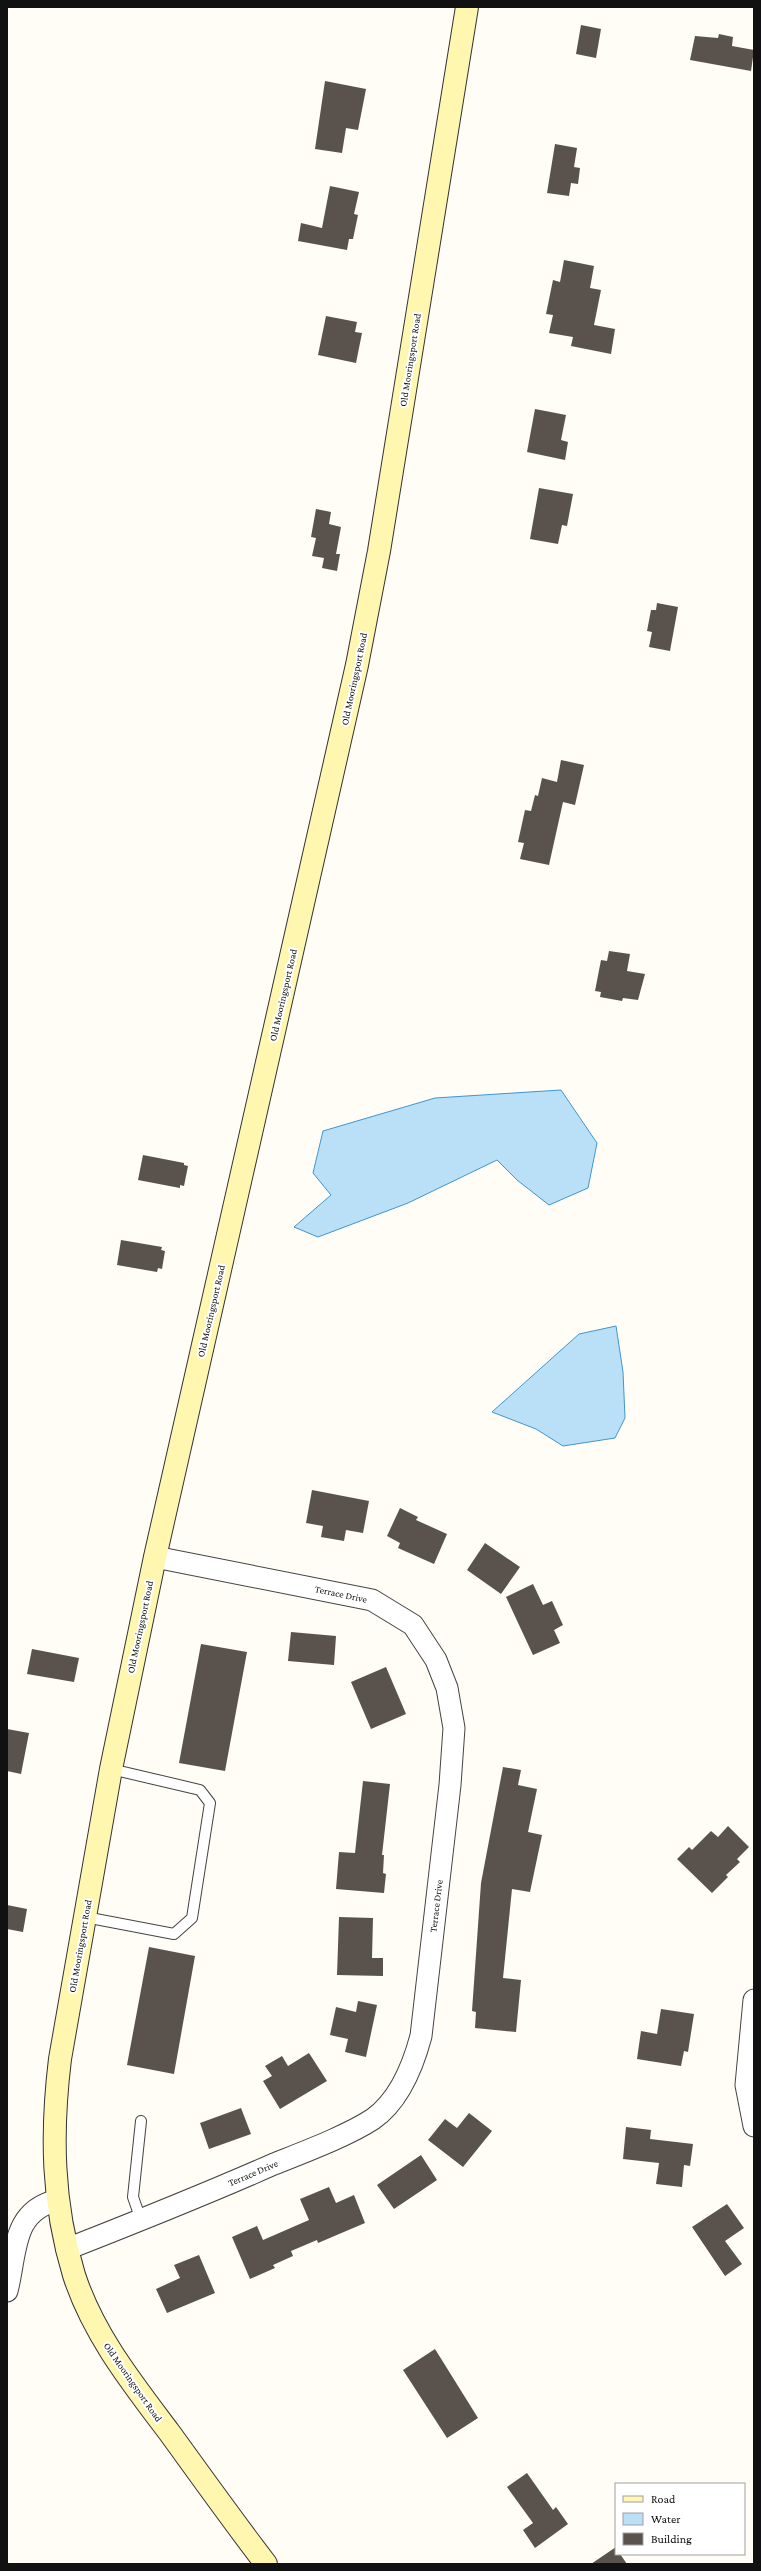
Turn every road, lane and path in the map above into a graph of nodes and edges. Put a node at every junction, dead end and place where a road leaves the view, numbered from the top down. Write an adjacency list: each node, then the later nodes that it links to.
1 (467, 7): 2 (main road, Old Mooringsport Road)
2 (155, 1557): 3 (main road, Old Mooringsport Road); 9 (street, Terrace Drive)
3 (111, 1769): 4 (main road, Old Mooringsport Road); 4 (lane)
4 (85, 1916): 8 (main road, Old Mooringsport Road)
5 (754, 2000): 7 (street)
6 (141, 2120): 9 (lane)
7 (754, 2126)
8 (58, 2200): 10 (main road, Old Mooringsport Road); 11 (street)
9 (140, 2220): 10 (street, Terrace Drive)
10 (67, 2249): 12 (main road, Old Mooringsport Road)
11 (7, 2291)
12 (266, 2564)

